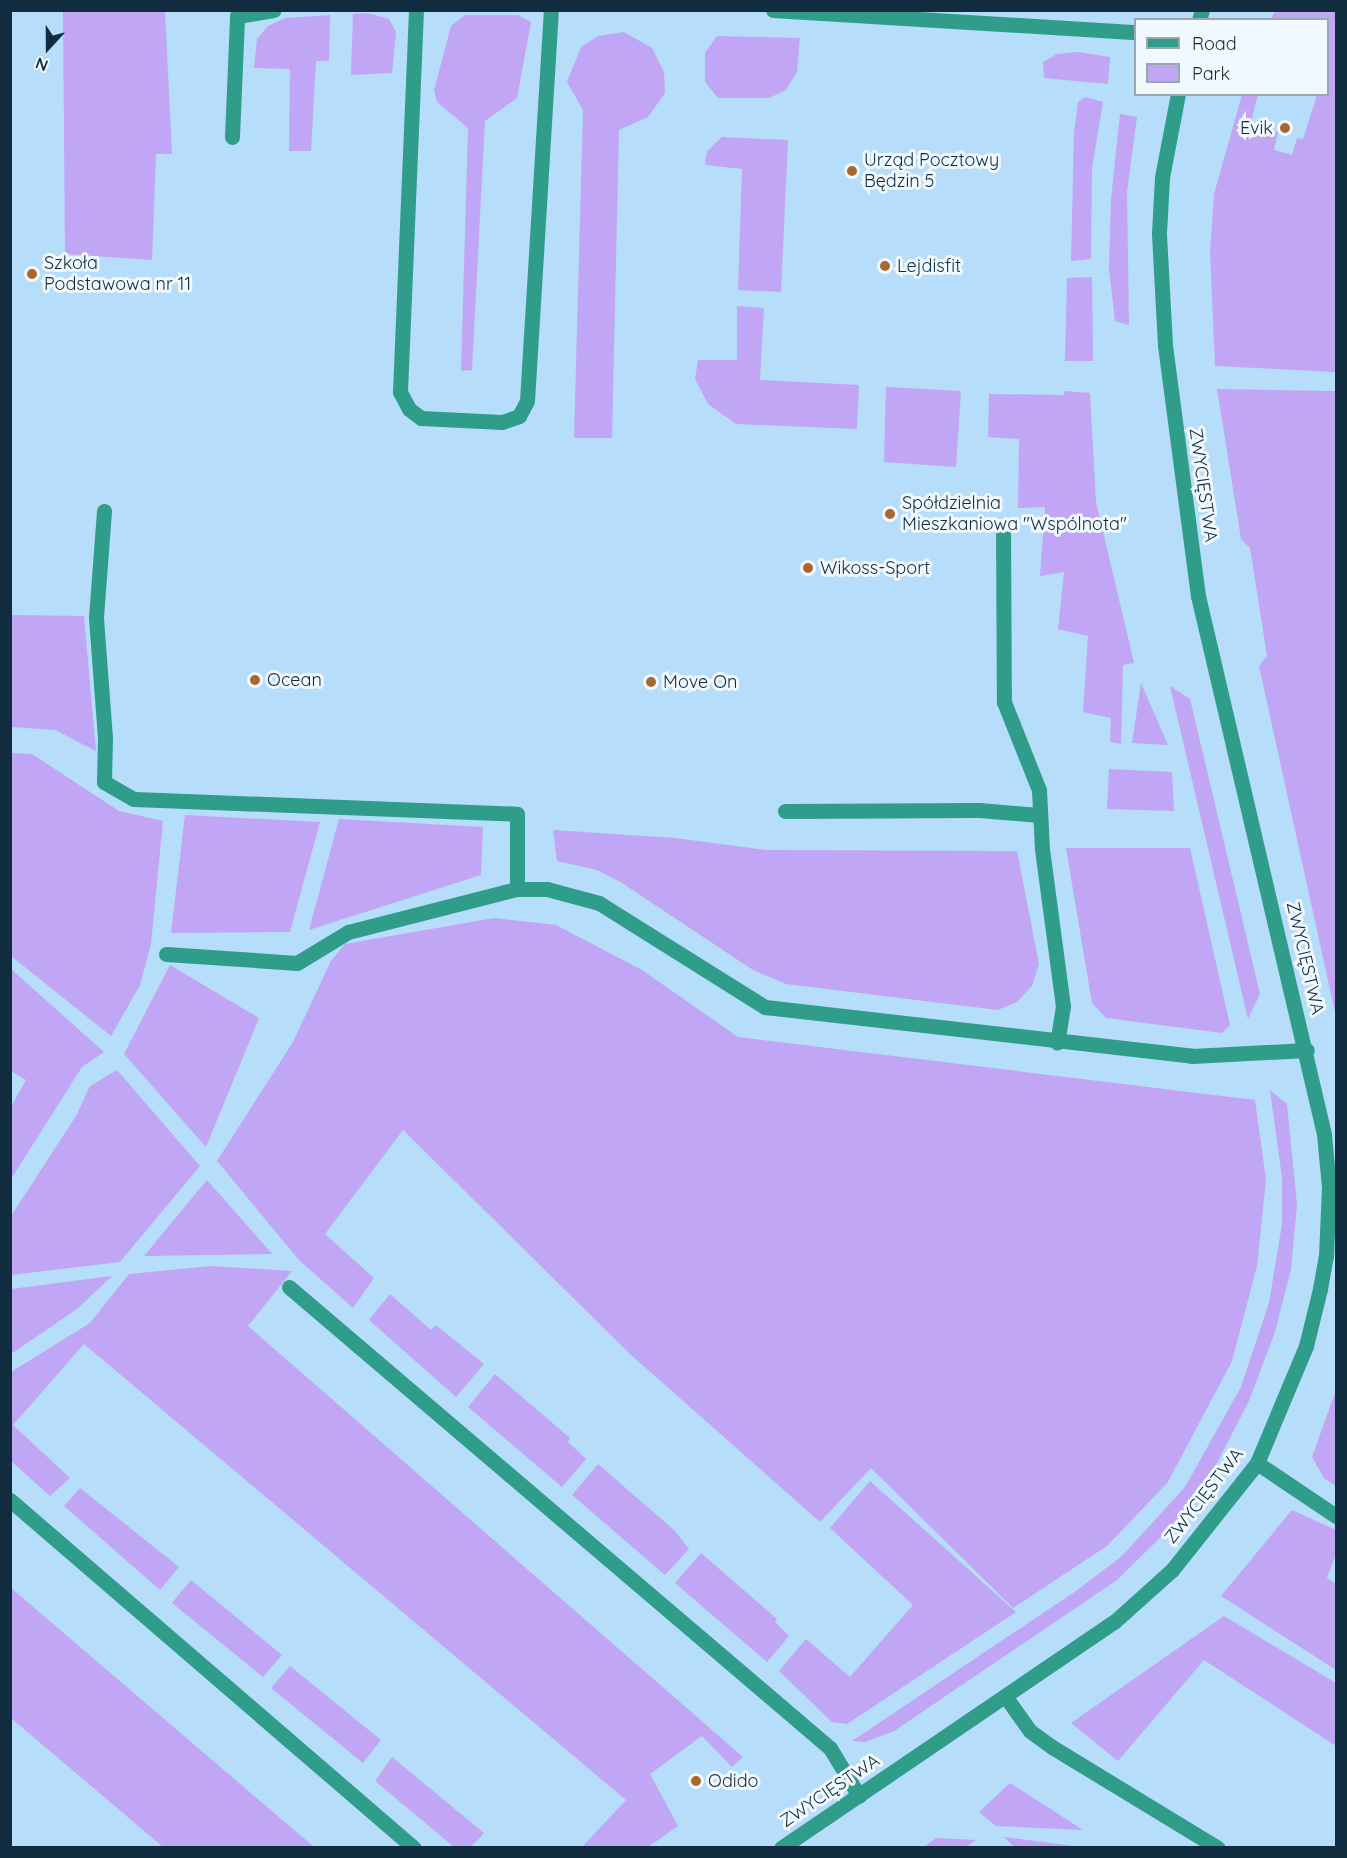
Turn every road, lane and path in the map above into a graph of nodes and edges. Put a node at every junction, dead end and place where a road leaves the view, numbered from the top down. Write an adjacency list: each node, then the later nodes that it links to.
1 (274, 10): 7 (street)
2 (416, 10): 3 (street)
3 (551, 10)
4 (773, 10): 5 (street)
5 (1134, 32)
6 (1178, 96): 15 (street, ZWYCIĘSTWA)
7 (232, 137)
8 (104, 511): 12 (street)
9 (1003, 527): 11 (street)
10 (785, 811): 11 (street)
11 (1039, 815): 14 (street)
12 (517, 889): 13 (street); 14 (street)
13 (166, 954)
14 (1057, 1043): 15 (street)
15 (1307, 1050): 16 (street, ZWYCIĘSTWA)
16 (1331, 1256): 18 (street, ZWYCIĘSTWA)
17 (289, 1287): 22 (street)
18 (1257, 1463): 20 (street); 21 (street, ZWYCIĘSTWA)
19 (10, 1500): 23 (street)
20 (1336, 1516)
21 (1005, 1696): 22 (street, ZWYCIĘSTWA); 25 (street)
22 (859, 1796): 24 (street, ZWYCIĘSTWA)
23 (414, 1848)
24 (781, 1848)
25 (1218, 1848)

